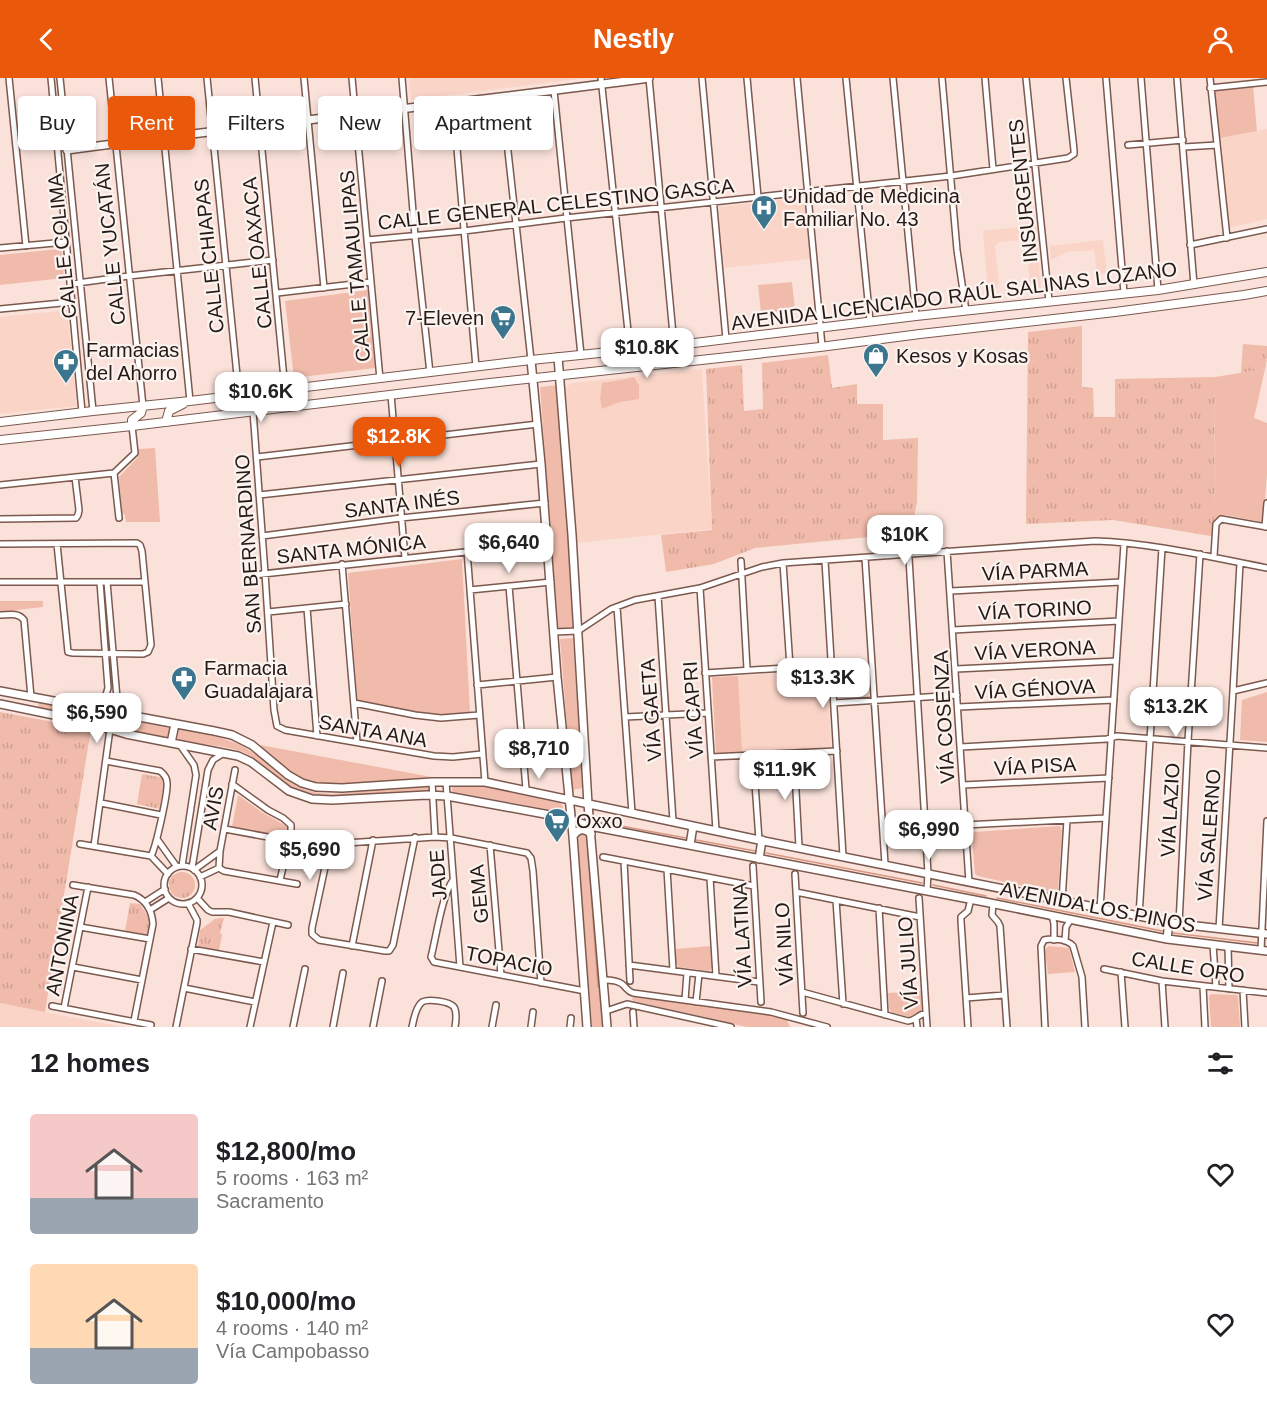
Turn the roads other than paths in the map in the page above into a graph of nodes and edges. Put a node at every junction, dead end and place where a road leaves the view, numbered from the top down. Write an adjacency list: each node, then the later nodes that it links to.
1 (9, 78): 72 (street)
2 (51, 78): 70 (street)
3 (60, 78): 29 (street, CALLE COLIMA)
4 (109, 78): 30 (street, CALLE YUCATÁN)
5 (158, 78): 31 (street)
6 (207, 78): 32 (street, CALLE CHIAPAS)
7 (255, 78): 33 (street, CALLE OAXACA)
8 (304, 78): 40 (street)
9 (352, 78): 34 (street, CALLE TAMAULIPAS)
10 (402, 78): 38 (street)
11 (649, 78): 25 (street); 61 (street)
12 (702, 78): 60 (street)
13 (747, 78): 59 (street)
14 (797, 78): 58 (street)
15 (846, 78): 57 (street)
16 (893, 78): 56 (street)
17 (942, 78): 55 (street)
18 (985, 78): 54 (street)
19 (1026, 78): 53 (street, INSURGENTES)
20 (1066, 78): 53 (street, CALLE GENERAL CELESTINO GASCA)
21 (1106, 78): 87 (street)
22 (1141, 78): 41 (street)
23 (1177, 78): 42 (street)
24 (1210, 78): 27 (street)
25 (601, 81): 28 (street); 62 (street)
26 (1267, 82): 27 (street)
27 (1210, 88): 44 (street)
28 (554, 91): 35 (street); 63 (street)
29 (62, 96)
30 (111, 96)
31 (160, 96)
32 (209, 96)
33 (256, 96)
34 (354, 96)
35 (511, 96)
36 (414, 109): 38 (street)
37 (402, 110): 38 (street)
38 (405, 110): 67 (street)
39 (318, 119): 40 (street)
40 (308, 120): 83 (street)
41 (1147, 144): 42 (street); 43 (street); 84 (street)
42 (1183, 144): 44 (street); 71 (street)
43 (1128, 145)
44 (1217, 145): 68 (street)
45 (67, 150): 80 (street, CALLE COLIMA)
46 (116, 150): 78 (street, CALLE YUCATÁN)
47 (166, 150): 76 (street)
48 (214, 150): 75 (street, CALLE CHIAPAS)
49 (262, 150): 74 (street, CALLE OAXACA)
50 (359, 150): 69 (street, CALLE TAMAULIPAS)
51 (457, 150): 66 (street)
52 (508, 150): 64 (street)
53 (1034, 164): 54 (street, CALLE GENERAL CELESTINO GASCA); 88 (street, INSURGENTES)
54 (993, 169): 55 (street, CALLE GENERAL CELESTINO GASCA)
55 (951, 176): 56 (street, CALLE GENERAL CELESTINO GASCA); 91 (street)
56 (903, 181): 57 (street, CALLE GENERAL CELESTINO GASCA); 92 (street)
57 (856, 186): 58 (street, CALLE GENERAL CELESTINO GASCA); 93 (street)
58 (807, 191): 59 (street, CALLE GENERAL CELESTINO GASCA); 94 (street)
59 (758, 197): 60 (street, CALLE GENERAL CELESTINO GASCA)
60 (713, 202): 61 (street, CALLE GENERAL CELESTINO GASCA); 95 (street)
61 (662, 208): 62 (street, CALLE GENERAL CELESTINO GASCA); 96 (street)
62 (615, 214): 63 (street, CALLE GENERAL CELESTINO GASCA); 98 (street)
63 (566, 218): 64 (street, CALLE GENERAL CELESTINO GASCA); 99 (street)
64 (517, 225): 66 (street, CALLE GENERAL CELESTINO GASCA); 101 (street)
65 (1267, 229): 68 (street)
66 (464, 231): 67 (street, CALLE GENERAL CELESTINO GASCA); 102 (street)
67 (415, 236): 69 (street, CALLE GENERAL CELESTINO GASCA); 103 (street)
68 (1227, 238): 71 (street)
69 (367, 240): 79 (street, CALLE TAMAULIPAS)
70 (66, 242): 72 (street); 81 (street)
71 (1190, 245): 82 (street)
72 (26, 246): 73 (street)
73 (0, 248)
74 (273, 260): 75 (street); 86 (street, CALLE OAXACA)
75 (225, 265): 76 (street); 108 (street, CALLE CHIAPAS)
76 (176, 270): 78 (street); 110 (street)
77 (1267, 272): 82 (main road, AVENIDA LICENCIADO RAÚL SALINAS LOZANO)
78 (129, 276): 80 (street); 111 (street, CALLE YUCATÁN)
79 (371, 282): 83 (street); 106 (street, CALLE TAMAULIPAS)
80 (81, 283): 81 (street); 112 (street, CALLE COLIMA)
81 (70, 284): 89 (street)
82 (1194, 285): 84 (main road, AVENIDA LICENCIADO RAÚL SALINAS LOZANO)
83 (324, 288): 86 (street)
84 (1158, 290): 87 (main road, AVENIDA LICENCIADO RAÚL SALINAS LOZANO)
85 (1267, 291): 97 (main road, AVENIDA LICENCIADO RAÚL SALINAS LOZANO)
86 (277, 293): 107 (street, CALLE OAXACA)
87 (1124, 293): 88 (main road, AVENIDA LICENCIADO RAÚL SALINAS LOZANO)
88 (1050, 302): 91 (main road, AVENIDA LICENCIADO RAÚL SALINAS LOZANO)
89 (72, 303): 90 (street); 114 (street)
90 (0, 309)
91 (966, 310): 92 (main road, AVENIDA LICENCIADO RAÚL SALINAS LOZANO)
92 (916, 316): 93 (main road, AVENIDA LICENCIADO RAÚL SALINAS LOZANO)
93 (870, 321): 94 (main road, AVENIDA LICENCIADO RAÚL SALINAS LOZANO)
94 (821, 327): 95 (main road, AVENIDA LICENCIADO RAÚL SALINAS LOZANO); 97 (street)
95 (726, 339): 96 (main road, AVENIDA LICENCIADO RAÚL SALINAS LOZANO)
96 (674, 345): 98 (main road, AVENIDA LICENCIADO RAÚL SALINAS LOZANO)
97 (822, 346): 104 (main road, AVENIDA LICENCIADO RAÚL SALINAS LOZANO)
98 (630, 350): 99 (main road, AVENIDA LICENCIADO RAÚL SALINAS LOZANO)
99 (581, 354): 100 (main road, AVENIDA LICENCIADO RAÚL SALINAS LOZANO)
100 (558, 357): 101 (main road, AVENIDA LICENCIADO RAÚL SALINAS LOZANO); 104 (street)
101 (531, 360): 102 (main road, AVENIDA LICENCIADO RAÚL SALINAS LOZANO); 105 (street)
102 (476, 367): 103 (main road, AVENIDA LICENCIADO RAÚL SALINAS LOZANO)
103 (430, 373): 106 (main road, AVENIDA LICENCIADO RAÚL SALINAS LOZANO)
104 (560, 375): 105 (main road, AVENIDA LICENCIADO RAÚL SALINAS LOZANO); 175 (street)
105 (532, 378): 109 (main road, AVENIDA LICENCIADO RAÚL SALINAS LOZANO); 117 (street)
106 (380, 379): 107 (main road, AVENIDA LICENCIADO RAÚL SALINAS LOZANO)
107 (285, 390): 108 (main road, AVENIDA LICENCIADO RAÚL SALINAS LOZANO); 113 (main road)
108 (239, 395): 110 (main road, AVENIDA LICENCIADO RAÚL SALINAS LOZANO)
109 (391, 395): 113 (main road, AVENIDA LICENCIADO RAÚL SALINAS LOZANO); 120 (street)
110 (190, 401): 111 (main road, AVENIDA LICENCIADO RAÚL SALINAS LOZANO); 116 (main road)
111 (143, 406): 112 (main road, AVENIDA LICENCIADO RAÚL SALINAS LOZANO); 118 (main road)
112 (93, 411): 114 (main road, AVENIDA LICENCIADO RAÚL SALINAS LOZANO)
113 (253, 411): 116 (main road, AVENIDA LICENCIADO RAÚL SALINAS LOZANO); 121 (street, SAN BERNARDINO)
114 (82, 412): 115 (main road, AVENIDA LICENCIADO RAÚL SALINAS LOZANO)
115 (0, 422)
116 (166, 422): 118 (main road, AVENIDA LICENCIADO RAÚL SALINAS LOZANO)
117 (538, 424): 120 (street); 122 (street)
118 (132, 426): 119 (main road, AVENIDA LICENCIADO RAÚL SALINAS LOZANO); 123 (street)
119 (0, 440)
120 (395, 441): 121 (street); 125 (street)
121 (257, 457): 127 (street, SAN BERNARDINO)
122 (542, 464): 125 (street); 128 (street)
123 (114, 473): 124 (street); 130 (street)
124 (75, 477): 126 (street); 131 (street)
125 (398, 480): 127 (street); 132 (street)
126 (0, 485)
127 (259, 495): 134 (street, SAN BERNARDINO)
128 (544, 503): 132 (street, SANTA INÉS); 136 (street)
129 (1267, 503): 133 (street)
130 (119, 518)
131 (0, 519)
132 (401, 519): 134 (street, SANTA INÉS); 146 (street)
133 (1266, 527): 145 (street)
134 (262, 536): 154 (street, SAN BERNARDINO)
135 (908, 542): 143 (street)
136 (548, 543): 141 (street, SANTA MÓNICA); 161 (street)
137 (0, 544): 138 (street)
138 (57, 544): 158 (street); 160 (street)
139 (1124, 544): 140 (street); 142 (street); 162 (street)
140 (1162, 548): 144 (street); 212 (street)
141 (467, 551): 146 (street, SANTA MÓNICA); 165 (street)
142 (947, 551): 143 (street); 166 (street, VÍA COSENZA)
143 (908, 554): 147 (street); 193 (street)
144 (1200, 554): 145 (street); 213 (street, VÍA LAZIO)
145 (1214, 556): 151 (street)
146 (405, 558): 152 (street, SANTA MÓNICA)
147 (865, 558): 149 (street); 194 (street)
148 (741, 561): 156 (street)
149 (825, 561): 150 (street); 180 (street)
150 (783, 563): 156 (street); 181 (street)
151 (1240, 563): 153 (street); 190 (street, VÍA SALERNO)
152 (342, 564): 154 (street, SANTA MÓNICA); 168 (street)
153 (1267, 568)
154 (266, 573): 155 (street, SANTA MÓNICA); 171 (street, SAN BERNARDINO)
155 (253, 574)
156 (741, 575): 164 (street); 182 (street)
157 (0, 582): 158 (street)
158 (61, 582): 159 (street); 177 (street)
159 (103, 582): 160 (street); 177 (street); 178 (street)
160 (145, 582): 178 (street)
161 (550, 582): 163 (street); 176 (street)
162 (1121, 582): 166 (street, VÍA PARMA); 173 (street)
163 (509, 586): 165 (street); 186 (street)
164 (700, 588): 167 (street); 184 (street, VÍA CAPRI)
165 (470, 590): 188 (street)
166 (951, 591): 174 (street, VÍA COSENZA)
167 (658, 596): 169 (street); 205 (street, VÍA GAETA)
168 (346, 604): 170 (street); 196 (street)
169 (617, 607): 175 (street); 207 (street)
170 (307, 608): 171 (street); 210 (street)
171 (268, 612): 202 (street, SAN BERNARDINO)
172 (0, 615): 192 (street)
173 (1119, 621): 174 (street, VÍA TORINO); 179 (street)
174 (953, 630): 183 (street, VÍA COSENZA)
175 (578, 631): 176 (street); 239 (street)
176 (554, 632): 185 (street)
177 (106, 654): 178 (street); 200 (street)
178 (113, 654): 204 (street)
179 (1116, 661): 183 (street, VÍA VERONA); 195 (street)
180 (832, 665): 181 (street); 197 (street)
181 (790, 667): 182 (street)
182 (747, 669): 184 (street)
183 (956, 669): 191 (street, VÍA COSENZA)
184 (705, 673): 203 (street, VÍA CAPRI)
185 (557, 677): 186 (street); 237 (street)
186 (517, 682): 188 (street); 234 (street)
187 (1267, 683): 190 (street)
188 (477, 685): 206 (street)
189 (0, 691): 192 (street)
190 (1233, 691): 217 (street, VÍA SALERNO)
191 (957, 695): 193 (street); 199 (street, VÍA COSENZA)
192 (31, 697): 200 (street); 201 (street)
193 (916, 697): 194 (street); 282 (street)
194 (875, 700): 197 (street); 276 (street)
195 (1114, 700): 199 (street, VÍA GÉNOVA); 211 (street)
196 (354, 703): 206 (street); 214 (street)
197 (834, 703): 220 (street)
198 (0, 704): 201 (street)
199 (958, 707): 218 (street, VÍA COSENZA)
200 (95, 709): 204 (street)
201 (32, 710): 209 (street)
202 (274, 710): 210 (street, SANTA ANA)
203 (708, 713): 205 (street); 225 (street, VÍA CAPRI)
204 (122, 714): 208 (street)
205 (666, 714): 207 (street); 247 (street, VÍA GAETA)
206 (479, 715): 222 (street)
207 (625, 717): 242 (street)
208 (175, 724): 215 (street); 229 (street)
209 (110, 729): 215 (street); 226 (street)
210 (317, 736): 214 (street, SANTA ANA)
211 (1112, 737): 212 (street); 218 (street); 228 (street)
212 (1149, 738): 213 (street); 312 (street)
213 (1188, 741): 217 (street); 316 (street, VÍA LAZIO)
214 (357, 742): 222 (street, SANTA ANA)
215 (171, 743): 216 (street)
216 (180, 745): 221 (street); 240 (street)
217 (1230, 745): 219 (street); 319 (street, VÍA SALERNO)
218 (961, 747): 233 (street, VÍA COSENZA)
219 (1267, 748)
220 (837, 751): 223 (street); 272 (street)
221 (224, 752): 235 (street); 241 (street)
222 (482, 754): 231 (street)
223 (794, 754): 224 (street); 269 (street)
224 (753, 755): 225 (street); 261 (street)
225 (711, 757): 253 (street, VÍA CAPRI)
226 (106, 761): 238 (street); 243 (street)
227 (235, 770): 232 (street, AVIS)
228 (1109, 778): 233 (street, VÍA PISA); 244 (street)
229 (432, 782): 230 (street); 235 (street, JADE)
230 (446, 782): 231 (street); 236 (street, JADE)
231 (485, 782): 234 (street)
232 (232, 784): 252 (street, AVIS); 262 (street)
233 (963, 785): 249 (street, VÍA COSENZA)
234 (526, 789): 237 (street)
235 (433, 795): 236 (street); 257 (street, JADE)
236 (447, 796): 245 (street); 258 (street, JADE)
237 (569, 800): 239 (street); 245 (street)
238 (100, 803): 243 (street); 268 (street)
239 (588, 804): 242 (street, AVENIDA LOS PINOS); 250 (street)
240 (192, 805): 241 (street); 278 (street)
241 (201, 806): 280 (street)
242 (632, 813): 247 (street, AVENIDA LOS PINOS)
243 (161, 815): 259 (street)
244 (1106, 818): 246 (street); 308 (street)
245 (571, 820): 250 (street, AVENIDA LOS PINOS); 255 (street)
246 (1067, 820): 249 (street); 303 (street)
247 (673, 821): 251 (street, AVENIDA LOS PINOS)
248 (1267, 821): 320 (street)
249 (965, 825): 289 (street, VÍA COSENZA)
250 (590, 826): 254 (street); 267 (street, AVENIDA LOS PINOS)
251 (693, 826): 253 (street, AVENIDA LOS PINOS); 267 (street)
252 (225, 829): 262 (street); 270 (street, AVIS)
253 (716, 830): 261 (street, AVENIDA LOS PINOS)
254 (591, 834): 255 (street); 344 (street)
255 (573, 836): 355 (street)
256 (415, 837): 257 (street); 260 (street); 326 (street)
257 (435, 837): 258 (street)
258 (451, 838): 266 (street); 288 (street, JADE)
259 (157, 839): 271 (street); 278 (street)
260 (373, 840): 264 (street); 326 (street)
261 (761, 840): 269 (street, AVENIDA LOS PINOS); 274 (street)
262 (289, 841): 287 (street)
263 (80, 844): 268 (street)
264 (330, 844): 265 (street); 326 (street)
265 (317, 845)
266 (490, 845): 341 (street, GEMA); 349 (street)
267 (690, 845): 274 (street, AVENIDA LOS PINOS)
268 (94, 846): 271 (street)
269 (799, 847): 272 (street, AVENIDA LOS PINOS)
270 (220, 851): 279 (street, AVIS); 280 (street, AVIS)
271 (151, 856): 283 (street)
272 (843, 856): 276 (street, AVENIDA LOS PINOS)
273 (603, 857): 275 (street)
274 (759, 859): 296 (street, AVENIDA LOS PINOS)
275 (624, 861): 281 (street); 331 (street)
276 (885, 864): 282 (street, AVENIDA LOS PINOS)
277 (753, 866): 292 (street, VÍA LATINA)
278 (179, 867): 280 (street); 283 (street)
279 (219, 867): 285 (street); 287 (street)
280 (193, 869): 285 (street)
281 (667, 869): 286 (street); 336 (street)
282 (928, 873): 289 (street, AVENIDA LOS PINOS); 296 (street)
283 (168, 874): 295 (street)
284 (795, 874): 297 (street, VÍA NILO)
285 (200, 877): 299 (street)
286 (710, 878): 292 (street); 342 (street)
287 (280, 880): 290 (street)
288 (453, 880): 333 (street, JADE); 333 (street, TOPACIO)
289 (969, 882): 294 (street, AVENIDA LOS PINOS)
290 (297, 884)
291 (73, 885): 293 (street)
292 (754, 886): 348 (street, VÍA LATINA)
293 (88, 887): 304 (street); 318 (street, ANTONINA)
294 (994, 887): 303 (street, AVENIDA LOS PINOS); 306 (street)
295 (165, 890): 298 (street); 304 (street)
296 (927, 891): 301 (street, AVENIDA LOS PINOS)
297 (796, 892): 302 (street); 357 (street, VÍA NILO)
298 (169, 898): 305 (street); 309 (street)
299 (197, 898): 305 (street); 314 (street)
300 (919, 898): 311 (street, VÍA JULIO)
301 (971, 899): 306 (street, AVENIDA LOS PINOS); 360 (street)
302 (837, 900): 307 (street); 366 (street)
303 (1062, 901): 308 (street, AVENIDA LOS PINOS)
304 (145, 902): 309 (street)
305 (188, 903): 328 (street)
306 (992, 903): 310 (street, AVENIDA LOS PINOS); 359 (street)
307 (879, 908): 311 (street); 375 (street)
308 (1100, 909): 312 (street, AVENIDA LOS PINOS)
309 (150, 910): 321 (street)
310 (1052, 915): 313 (street, AVENIDA LOS PINOS); 322 (street)
311 (920, 916): 374 (street, VÍA JULIO)
312 (1139, 916): 315 (street, AVENIDA LOS PINOS)
313 (1071, 919): 323 (street, AVENIDA LOS PINOS); 324 (street)
314 (273, 922): 317 (street); 330 (street)
315 (1169, 922): 316 (street, AVENIDA LOS PINOS); 323 (street)
316 (1179, 924): 319 (street, AVENIDA LOS PINOS)
317 (288, 925)
318 (80, 927): 321 (street); 332 (street, ANTONINA)
319 (1219, 929): 320 (street, AVENIDA LOS PINOS)
320 (1265, 934): 329 (street)
321 (150, 939): 343 (street)
322 (1051, 939): 324 (street); 401 (street)
323 (1167, 939): 325 (street, AVENIDA LOS PINOS)
324 (1066, 941): 402 (street)
325 (1213, 945): 327 (street, AVENIDA LOS PINOS); 351 (street)
326 (352, 946)
327 (1228, 946): 329 (street, AVENIDA LOS PINOS); 353 (street)
328 (191, 949): 330 (street); 352 (street)
329 (1264, 950)
330 (264, 962): 362 (street)
331 (629, 965): 336 (street); 346 (street)
332 (73, 967): 343 (street); 369 (street, ANTONINA)
333 (460, 967): 341 (street, TOPACIO)
334 (305, 969): 383 (street)
335 (1104, 969): 337 (street, CALLE ORO)
336 (673, 970): 339 (street)
337 (1121, 972): 347 (street, CALLE ORO); 403 (street)
338 (343, 973): 384 (street)
339 (687, 973): 340 (street); 361 (street)
340 (699, 974): 342 (street); 363 (street)
341 (501, 975): 349 (street, TOPACIO)
342 (716, 976): 348 (street)
343 (142, 980): 379 (street)
344 (604, 980): 356 (street); 370 (street)
345 (382, 981): 385 (street)
346 (630, 981)
347 (1162, 981): 350 (street, CALLE ORO); 404 (street)
348 (759, 982): 364 (street, VÍA LATINA)
349 (541, 983): 355 (street, TOPACIO)
350 (1203, 986): 351 (street, CALLE ORO); 405 (street)
351 (1216, 987): 353 (street, CALLE ORO)
352 (183, 988): 362 (street); 381 (street)
353 (1229, 989): 354 (street, CALLE ORO)
354 (1243, 990): 358 (street, CALLE ORO); 406 (street)
355 (585, 991): 391 (street)
356 (629, 992): 361 (street); 365 (street)
357 (802, 992): 366 (street); 373 (street, VÍA NILO)
358 (1267, 993)
359 (1004, 995): 360 (street); 400 (street)
360 (966, 998): 399 (street)
361 (685, 1000): 363 (street)
362 (255, 1002): 382 (street)
363 (696, 1002): 377 (street)
364 (760, 1002)
365 (627, 1004): 370 (street); 394 (street)
366 (843, 1004): 375 (street)
367 (496, 1005): 388 (street)
368 (52, 1006): 369 (street)
369 (64, 1008): 379 (street)
370 (606, 1011): 392 (street)
371 (533, 1012): 389 (street)
372 (633, 1012): 393 (street)
373 (803, 1013)
374 (926, 1013): 378 (street); 398 (street, VÍA JULIO)
375 (885, 1015): 378 (street)
376 (571, 1018): 390 (street)
377 (795, 1018): 395 (street); 396 (street)
378 (916, 1018): 397 (street, VÍA JULIO)
379 (134, 1022): 380 (street)
380 (151, 1025)
381 (176, 1027)
382 (250, 1027)
383 (293, 1027)
384 (333, 1027)
385 (373, 1027)
386 (412, 1027): 387 (street)
387 (455, 1027)
388 (492, 1027)
389 (531, 1027)
390 (570, 1027)
391 (587, 1027)
392 (608, 1027)
393 (634, 1027)
394 (730, 1027)
395 (794, 1027)
396 (827, 1027)
397 (917, 1027)
398 (927, 1027)
399 (968, 1027)
400 (1007, 1027)
401 (1045, 1027)
402 (1085, 1027)
403 (1125, 1027)
404 (1165, 1027)
405 (1205, 1027)
406 (1245, 1027)

